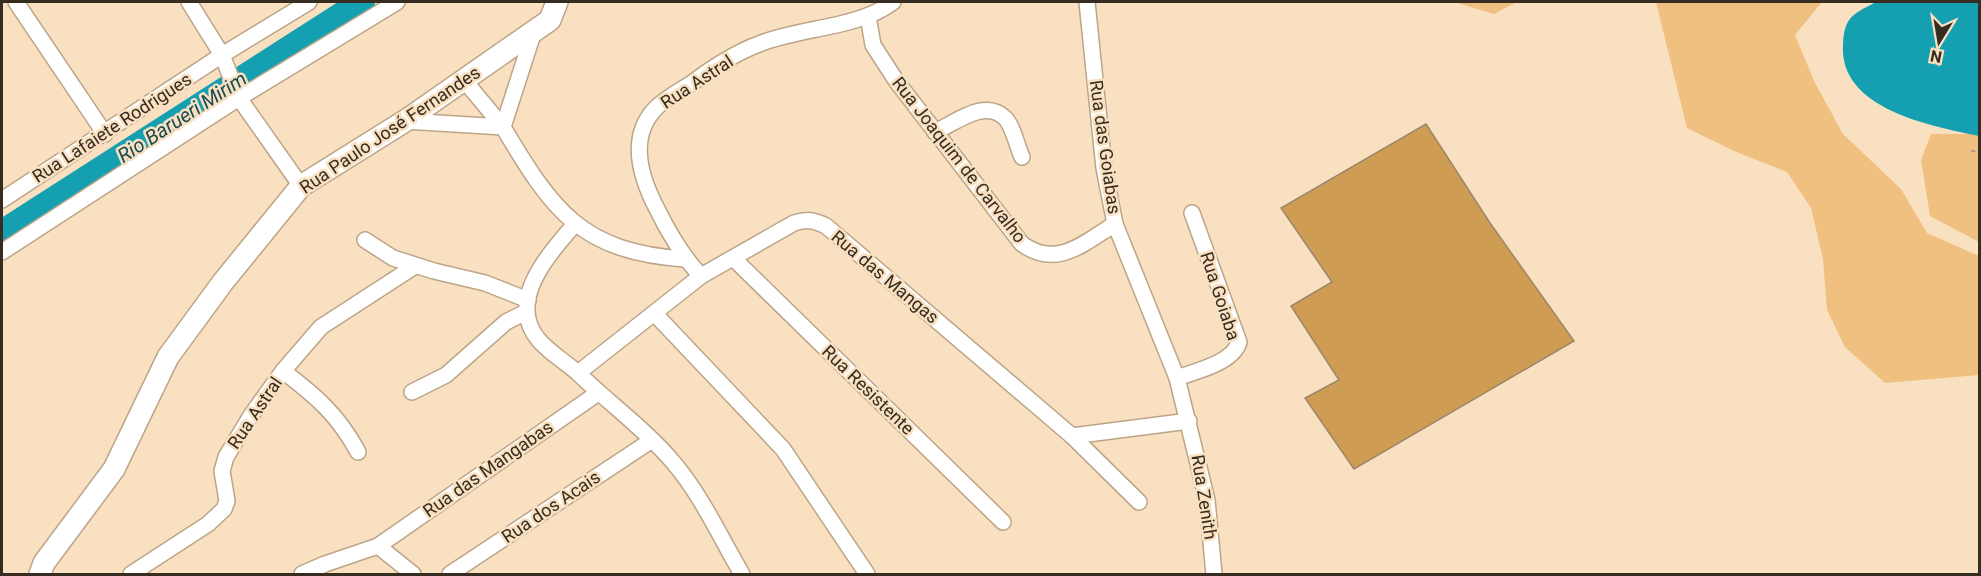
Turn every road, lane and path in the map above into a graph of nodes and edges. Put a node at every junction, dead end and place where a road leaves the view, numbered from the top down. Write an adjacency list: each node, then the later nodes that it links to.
1 (16, 2): 16 (street)
2 (189, 2): 10 (street)
3 (309, 2): 10 (street, Rua Lafaiete Rodrigues)
4 (397, 2): 12 (street)
5 (557, 2): 9 (main road, Rua Paulo José Fernandes)
6 (893, 2): 8 (street, Rua Astral)
7 (1085, 2): 23 (street, Rua das Goiabas)
8 (868, 16): 15 (street, Rua Joaquim de Carvalho); 28 (street, Rua Astral)
9 (534, 32): 11 (main road, Rua Paulo José Fernandes); 14 (street)
10 (224, 59): 12 (street); 16 (street, Rua Lafaiete Rodrigues)
11 (464, 80): 13 (main road, Rua Paulo José Fernandes); 14 (street)
12 (238, 93): 20 (street); 26 (street)
13 (405, 121): 14 (street); 20 (main road, Rua Paulo José Fernandes)
14 (502, 127): 24 (street)
15 (935, 132): 19 (street); 23 (street, Rua Joaquim de Carvalho)
16 (105, 134): 21 (street, Rua Lafaiete Rodrigues)
17 (1971, 151): 18 (path)
18 (1980, 151)
19 (1022, 157)
20 (302, 186): 45 (main road, Rua Paulo José Fernandes)
21 (2, 200)
22 (1192, 213): 35 (street, Rua Goiaba)
23 (1116, 224): 35 (street, Rua das Goiabas)
24 (574, 225): 28 (street); 31 (street)
25 (365, 240): 29 (street)
26 (2, 252)
27 (733, 258): 30 (street, Rua das Mangas); 39 (street, Rua das Mangas); 43 (street, Rua Resistente)
28 (685, 259): 30 (street, Rua Astral)
29 (415, 266): 31 (street); 33 (street, Rua Astral)
30 (701, 276): 32 (street, Rua das Mangas)
31 (527, 306): 34 (street); 36 (street)
32 (655, 314): 34 (street, Rua das Mangas); 51 (street)
33 (283, 371): 41 (street); 46 (street, Rua Astral)
34 (578, 373): 37 (street)
35 (1178, 378): 38 (street, Rua das Goiabas)
36 (412, 392)
37 (598, 393): 40 (street); 44 (street, Rua das Mangabas)
38 (1189, 421): 39 (street); 52 (street, Rua Zenith)
39 (1072, 436): 42 (street, Rua das Mangas)
40 (652, 440): 49 (street, Rua dos Acais); 50 (street)
41 (358, 452)
42 (1139, 502)
43 (1003, 522)
44 (378, 546): 47 (street, Rua das Mangabas); 48 (street)
45 (39, 574)
46 (131, 574)
47 (302, 574)
48 (413, 574)
49 (450, 574)
50 (742, 574)
51 (867, 574)
52 (1214, 574)

